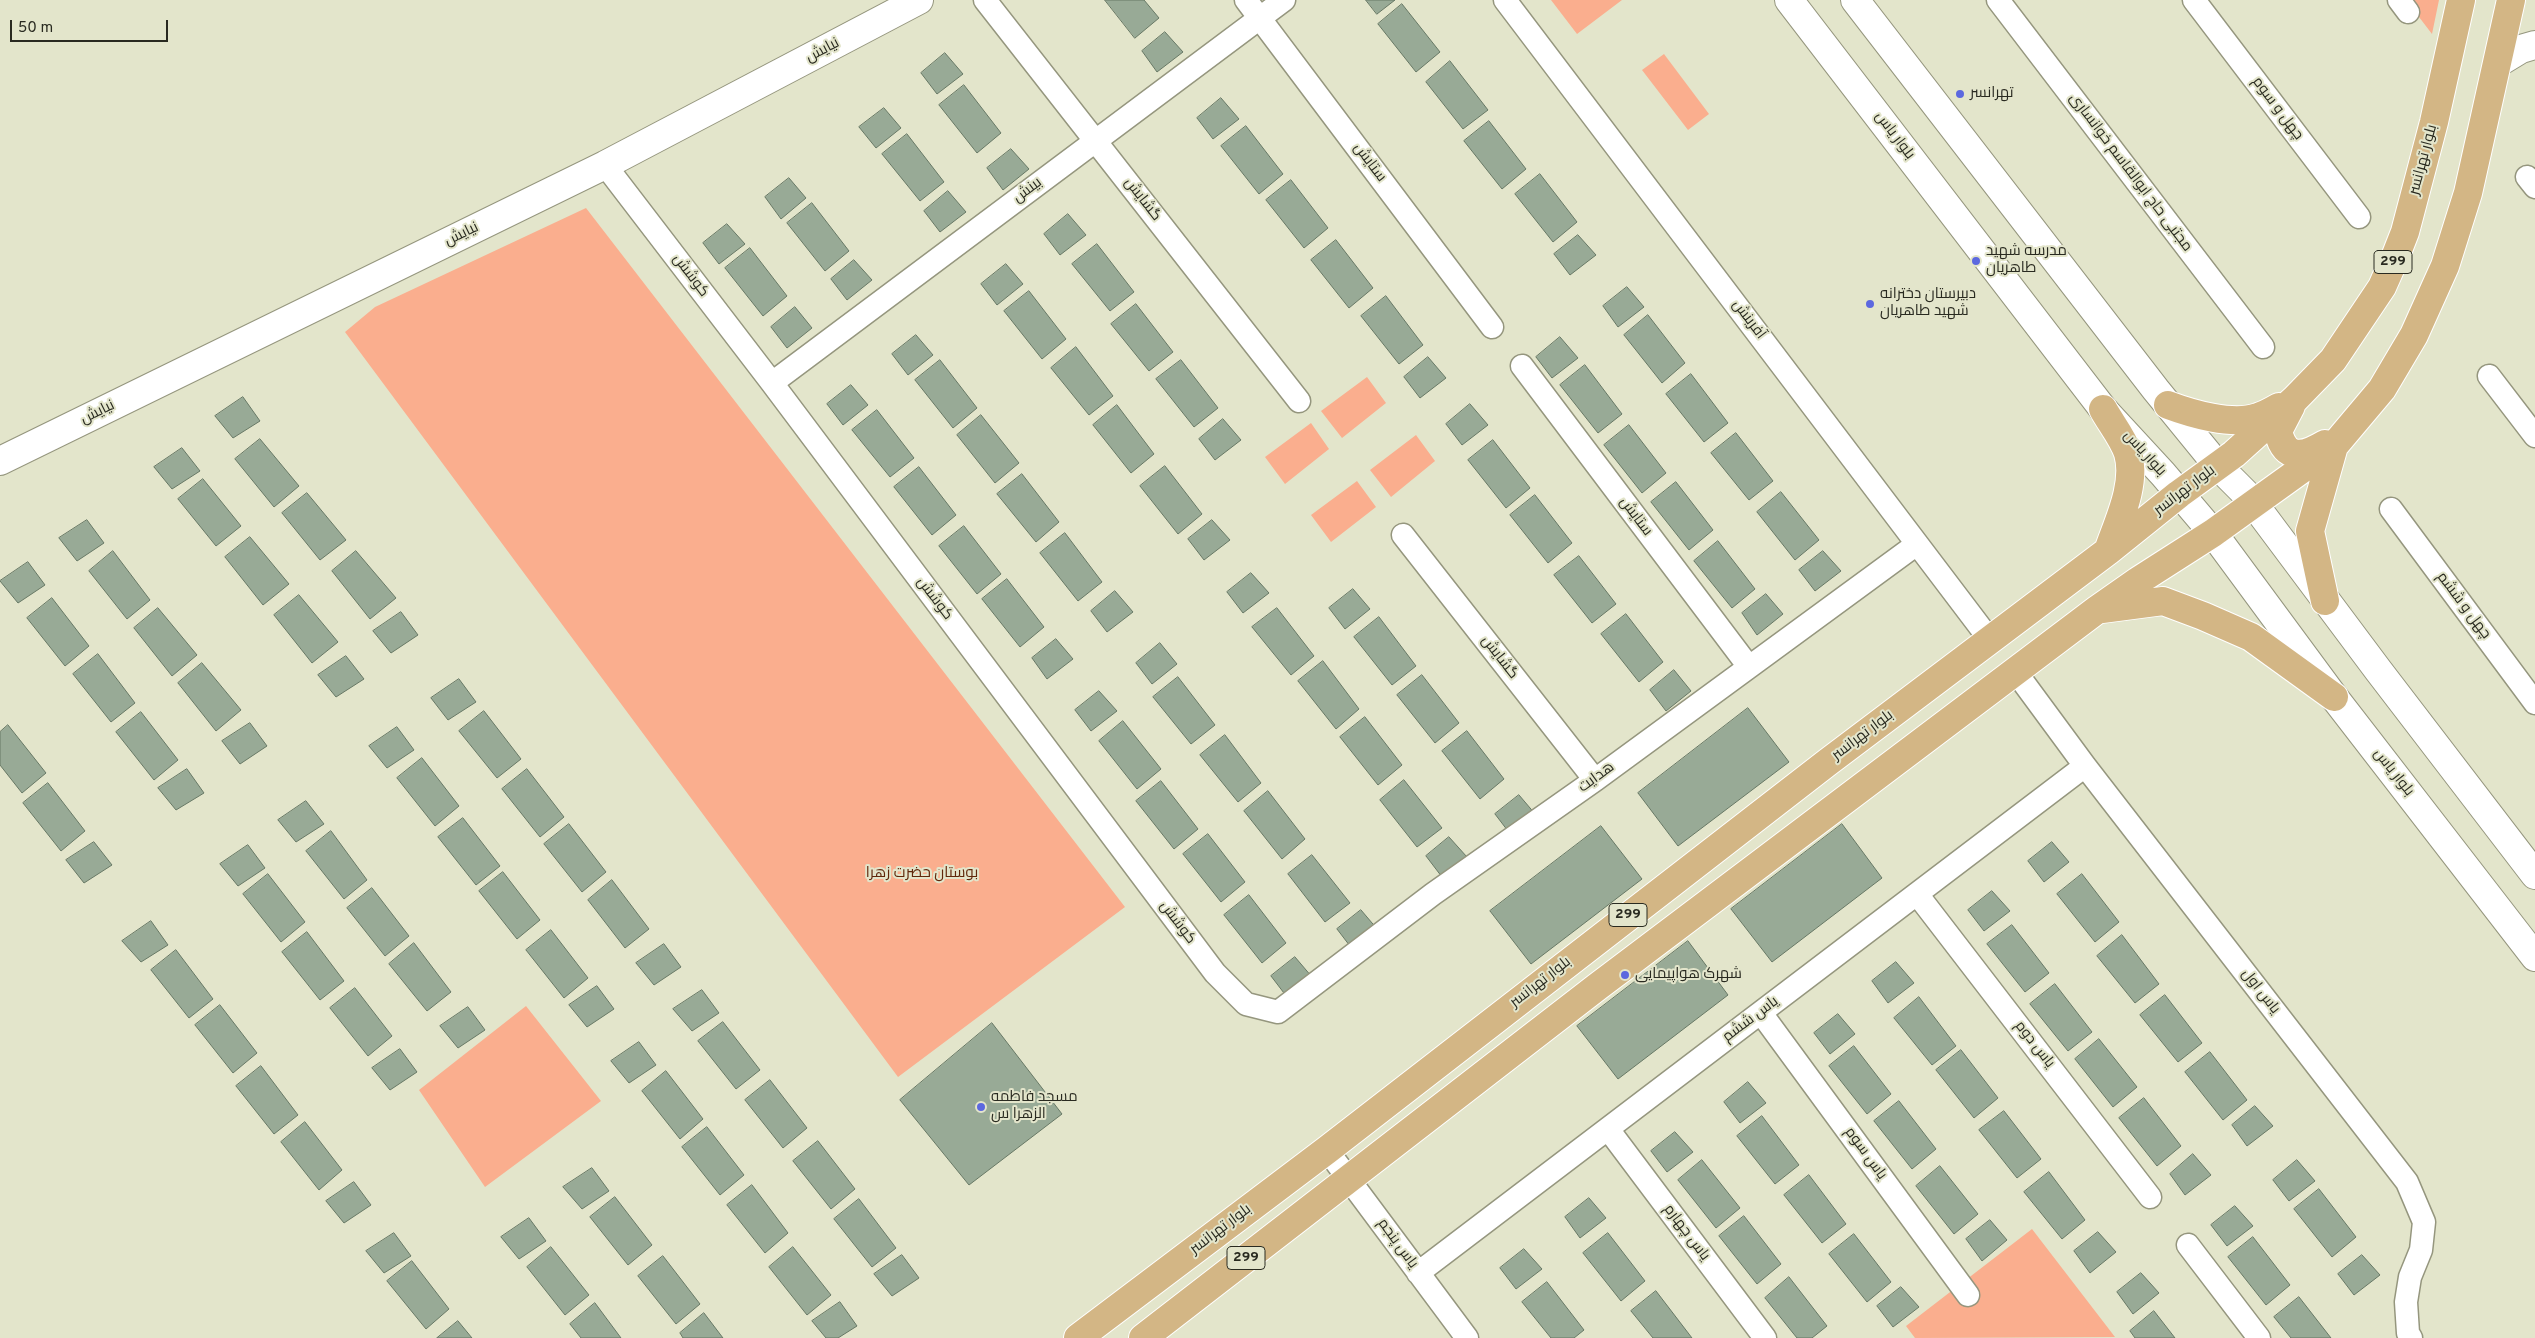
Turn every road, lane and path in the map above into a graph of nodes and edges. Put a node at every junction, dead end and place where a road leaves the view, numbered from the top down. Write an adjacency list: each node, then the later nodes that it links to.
1 (919, 0): 16 (main road, نیایش)
2 (985, 0): 15 (street, گشایش)
3 (1246, 0): 12 (street, ستایش)
4 (1284, 0): 12 (street, بینش)
5 (1505, 0): 36 (street, آفرینش)
6 (1789, 0): 26 (main road, بلوار یاس)
7 (1855, 0): 25 (main road)
8 (1998, 0): 19 (street, مجتبی حاج ابوالقاسم خوانساری)
9 (2194, 0): 17 (street, چهل و سوم)
10 (2461, 0): 23 (main road, بلوار تهرانسر / 299)
11 (2511, 0): 14 (main road, 299)
12 (1260, 18): 15 (street, بینش); 18 (street, ستایش)
13 (2535, 44): 14 (main road)
14 (2498, 64): 28 (main road, 299)
15 (1096, 141): 22 (street, بینش); 24 (street, گشایش)
16 (605, 165): 22 (street, کوشش); 29 (main road, نیایش)
17 (2359, 217)
18 (1492, 327)
19 (2263, 347)
20 (1522, 366): 41 (street, ستایش)
21 (2489, 376): 27 (street)
22 (772, 383): 50 (street, کوشش)
23 (2294, 400): 25 (main road); 28 (main road); 30 (main road, بلوار تهرانسر / 299)
24 (1299, 401)
25 (2168, 405): 30 (main road)
26 (2102, 409): 31 (main road, بلوار یاس); 37 (main road)
27 (2535, 436)
28 (2342, 437): 32 (main road, 299); 38 (main road)
29 (0, 461)
30 (2218, 466): 31 (main road, بلوار تهرانسر / 299); 32 (main road)
31 (2179, 494): 34 (main road, بلوار یاس); 37 (main road, بلوار تهرانسر / 299)
32 (2253, 503): 34 (main road, 299); 38 (main road)
33 (2391, 509): 44 (street, چهل و ششم)
34 (2213, 533): 39 (main road, 299); 43 (main road, بلوار یاس)
35 (1403, 535): 46 (street, گشایش)
36 (1917, 544): 40 (street, آفرینش); 41 (street, هدایت)
37 (2108, 551): 40 (main road, بلوار تهرانسر / 299)
38 (2325, 601): 47 (main road)
39 (2098, 609): 42 (main road, 299); 43 (main road)
40 (1990, 640): 53 (main road, بلوار تهرانسر / 299)
41 (1749, 667): 46 (street, هدایت)
42 (2015, 671): 45 (street, یاس اول); 54 (main road, 299)
43 (2334, 697): 49 (main road, بلوار یاس)
44 (2535, 703)
45 (2085, 766): 48 (street, یاس ششم); 64 (street, یاس اول)
46 (1594, 780): 50 (street, هدایت)
47 (2535, 875)
48 (1917, 894): 51 (street, یاس ششم); 55 (street, یاس دوم)
49 (2535, 957)
50 (1278, 1012)
51 (1761, 1012): 52 (street, یاس ششم); 58 (street, یاس سوم)
52 (1608, 1128): 57 (street, یاس ششم); 62 (street, یاس چهارم)
53 (1327, 1150): 54 (street, یاس پنجم); 59 (main road, بلوار تهرانسر / 299)
54 (1348, 1179): 57 (street, یاس پنجم); 60 (main road, 299)
55 (2150, 1197)
56 (2188, 1245): 63 (street)
57 (1418, 1273): 61 (street, یاس پنجم)
58 (1968, 1295)
59 (1078, 1338)
60 (1143, 1338)
61 (1467, 1338)
62 (1765, 1338)
63 (2259, 1338)
64 (2411, 1338)

